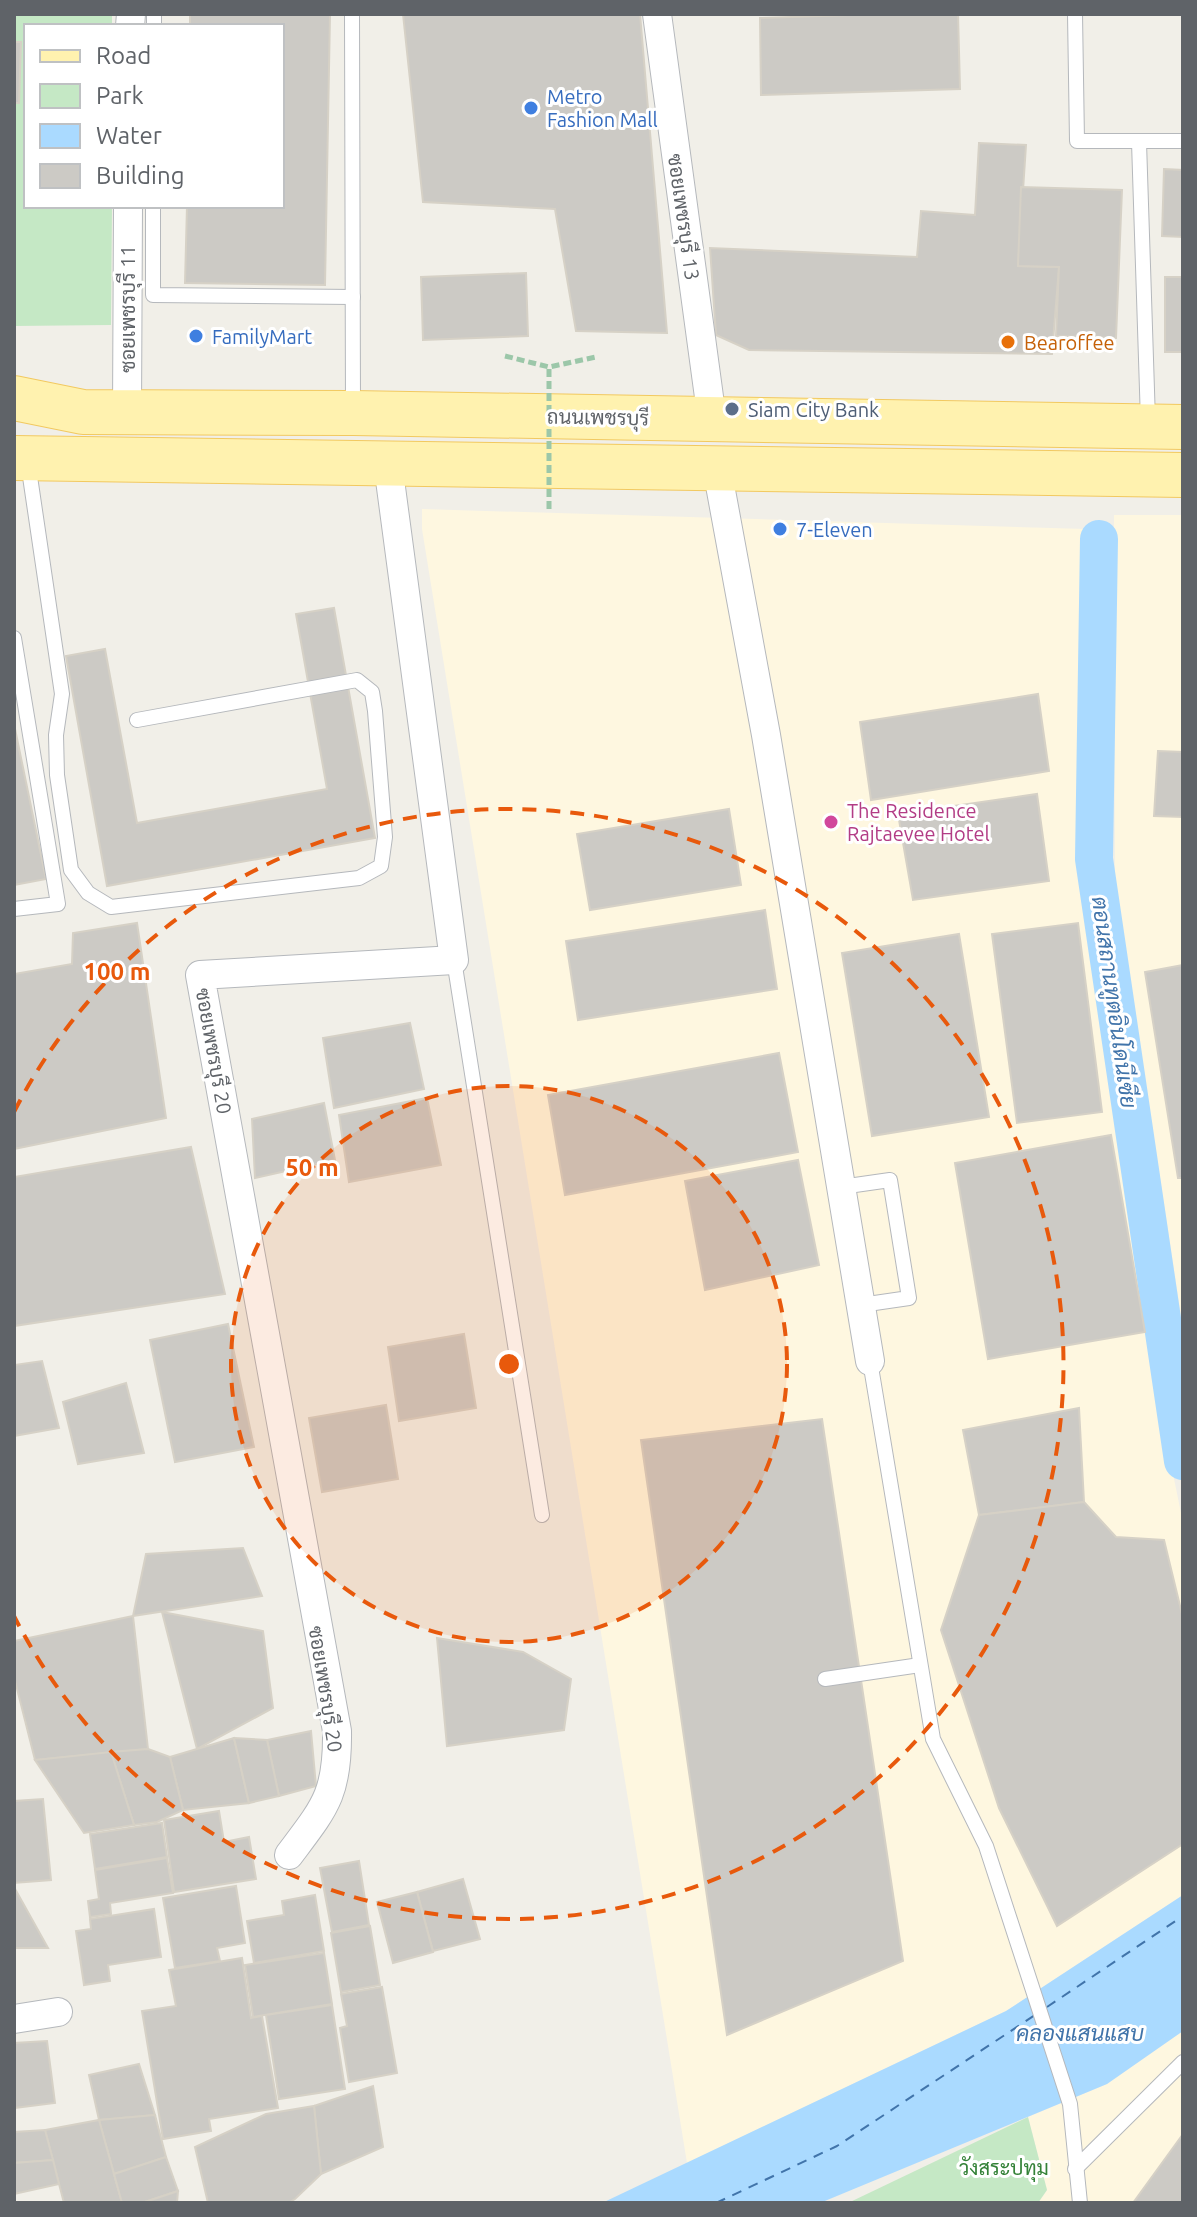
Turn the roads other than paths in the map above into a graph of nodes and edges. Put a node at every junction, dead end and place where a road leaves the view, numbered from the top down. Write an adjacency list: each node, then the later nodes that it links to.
1 (352, 14): 8 (lane)
2 (657, 14): 12 (street, ซอยเพชรบุรี 13)
3 (1075, 14): 5 (lane)
4 (1183, 141): 5 (lane)
5 (1139, 142): 13 (lane)
6 (128, 208): 10 (street, ซอยเพชรบุรี 11)
7 (153, 208): 8 (lane)
8 (353, 297): 11 (lane)
9 (19, 399): 10 (main road, ถนนเพชรบุรี); 14 (main road)
10 (127, 413): 11 (main road, ถนนเพชรบุรี)
11 (353, 413): 12 (main road, ถนนเพชรบุรี)
12 (712, 419): 13 (main road, ถนนเพชรบุรี)
13 (1166, 427)
14 (21, 458): 15 (main road); 19 (lane)
15 (388, 465): 16 (main road); 21 (street)
16 (717, 469): 17 (main road); 22 (street)
17 (1183, 475)
18 (14, 638): 20 (lane)
19 (137, 720)
20 (14, 909)
21 (454, 960): 25 (lane); 28 (street, ซอยเพชรบุรี 20)
22 (841, 1187): 23 (street); 23 (lane)
23 (861, 1305): 24 (street)
24 (870, 1361): 26 (lane)
25 (542, 1515)
26 (920, 1665): 27 (lane); 32 (lane)
27 (825, 1679)
28 (289, 1855)
29 (58, 2012): 30 (street)
30 (14, 2019)
31 (1183, 2062): 32 (lane)
32 (1075, 2169): 33 (lane)
33 (1080, 2203)

